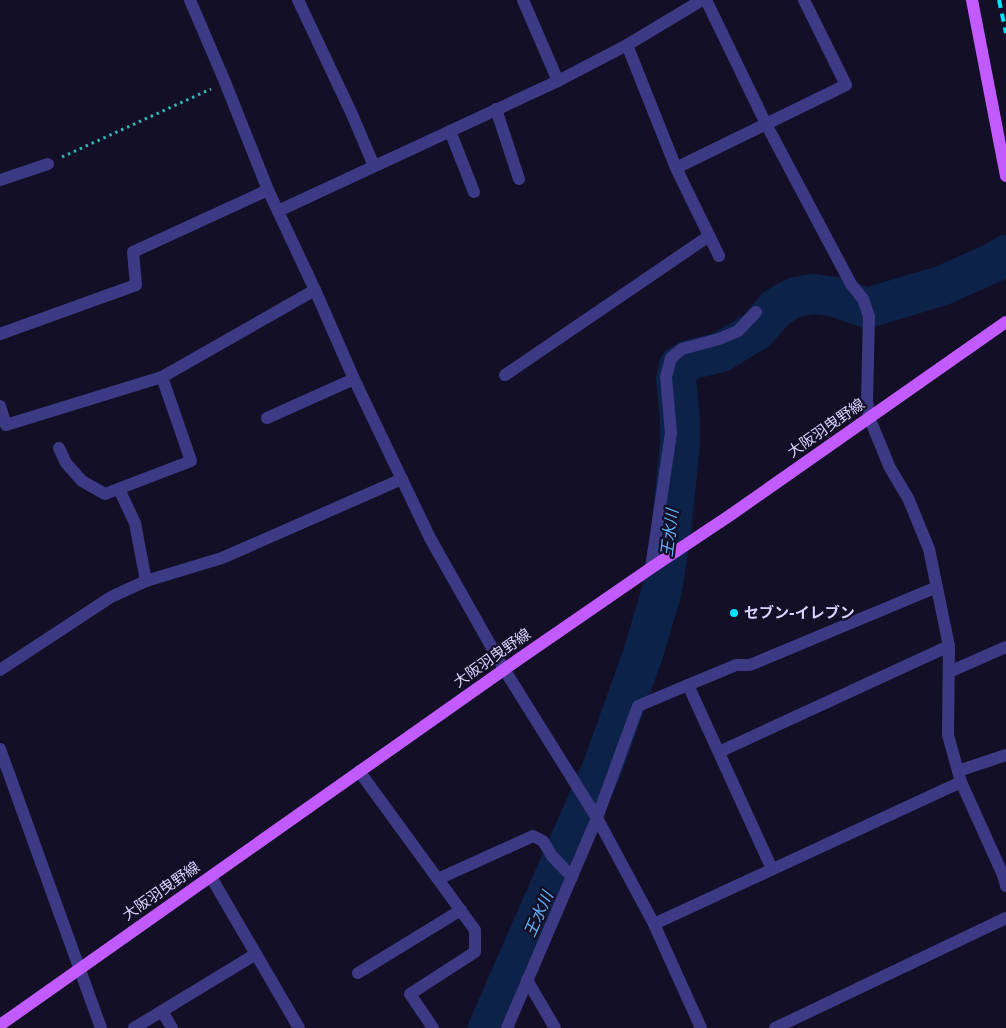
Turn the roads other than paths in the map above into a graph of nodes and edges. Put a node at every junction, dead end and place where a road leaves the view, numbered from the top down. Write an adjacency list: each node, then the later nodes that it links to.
1 (190, 0): 18 (street)
2 (298, 0): 13 (street)
3 (523, 0): 8 (street)
4 (704, 0): 7 (street); 10 (street)
5 (804, 0): 10 (street)
6 (972, 0): 15 (main road)
7 (627, 45): 8 (street); 14 (street)
8 (558, 80): 9 (street)
9 (496, 109): 11 (street); 16 (street)
10 (766, 124): 14 (street); 31 (street)
11 (450, 131): 13 (street); 19 (street)
12 (48, 164): 17 (street)
13 (374, 166): 20 (street)
14 (676, 168): 21 (street)
15 (1006, 176)
16 (519, 179)
17 (0, 180)
18 (268, 190): 20 (street); 26 (street)
19 (474, 192)
20 (278, 211): 23 (street)
21 (709, 236): 22 (street); 27 (street)
22 (719, 256)
23 (315, 290): 28 (street); 29 (street)
24 (756, 312): 36 (street)
25 (1006, 322): 31 (main road, 大阪羽曳野線)
26 (0, 334)
27 (505, 375)
28 (162, 377): 30 (street); 35 (street)
29 (354, 380): 32 (street); 34 (street)
30 (0, 406)
31 (869, 417): 36 (main road, 大阪羽曳野線); 38 (street)
32 (267, 418)
33 (59, 448): 35 (street)
34 (402, 479): 37 (street); 41 (street)
35 (119, 489): 37 (street)
36 (651, 568): 41 (main road, 大阪羽曳野線)
37 (146, 581): 42 (street)
38 (937, 587): 39 (street); 44 (street)
39 (948, 646): 43 (street); 46 (street)
40 (1006, 647): 43 (street)
41 (504, 669): 48 (main road, 大阪羽曳野線); 50 (street)
42 (0, 670)
43 (949, 672): 49 (street)
44 (688, 684): 46 (street); 50 (street)
45 (0, 748): 60 (street)
46 (719, 752): 51 (street)
47 (1006, 755): 49 (street)
48 (359, 772): 52 (main road, 大阪羽曳野線); 55 (street)
49 (960, 777): 51 (street); 54 (street)
50 (594, 813): 53 (street); 58 (street)
51 (772, 869): 58 (street)
52 (210, 876): 59 (street); 60 (main road, 大阪羽曳野線)
53 (572, 877): 55 (street); 62 (street)
54 (1005, 878)
55 (438, 879): 56 (street)
56 (461, 910): 61 (street); 69 (street)
57 (1006, 918): 73 (street)
58 (654, 924): 72 (street)
59 (256, 954): 63 (street); 68 (street)
60 (80, 969): 64 (main road, 大阪羽曳野線); 65 (street)
61 (358, 972)
62 (527, 980): 70 (street); 71 (street)
63 (162, 1011): 66 (street); 67 (street)
64 (0, 1025)
65 (101, 1028)
66 (134, 1028)
67 (172, 1028)
68 (299, 1028)
69 (433, 1028)
70 (507, 1028)
71 (555, 1028)
72 (701, 1028)
73 (775, 1028)

